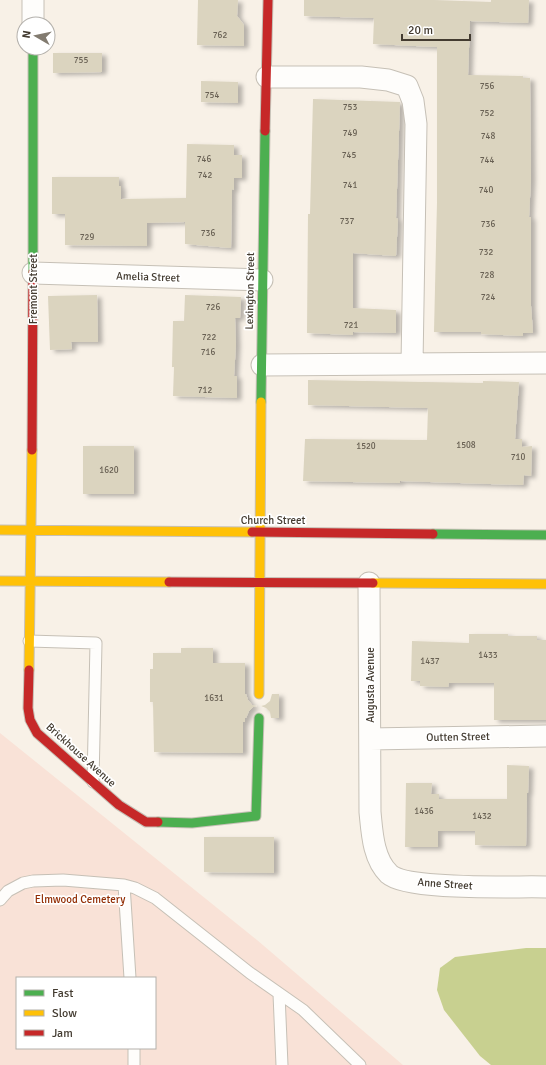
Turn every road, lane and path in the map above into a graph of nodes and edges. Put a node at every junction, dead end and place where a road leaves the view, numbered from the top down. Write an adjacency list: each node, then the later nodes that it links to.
1 (33, 0): 3 (street)
2 (268, 0): 5 (street, Lexington Street)
3 (33, 16)
4 (33, 56): 6 (street, Fremont Street)
5 (267, 77): 7 (street, Lexington Street); 9 (street)
6 (33, 273): 7 (street, Amelia Street); 12 (street, Fremont Street)
7 (262, 280): 10 (street, Lexington Street)
8 (546, 363): 9 (street)
9 (412, 364): 10 (street)
10 (262, 365): 13 (street, Lexington Street)
11 (0, 530): 12 (street, Church Street)
12 (32, 530): 13 (street, Church Street); 16 (street, Brickhouse Avenue)
13 (260, 532): 14 (street, Church Street); 17 (street, Lexington Street)
14 (546, 535)
15 (0, 581): 16 (street)
16 (30, 581): 17 (street); 20 (street, Brickhouse Avenue)
17 (260, 582): 18 (street); 21 (street, Lexington Street)
18 (369, 583): 19 (street); 24 (street, Augusta Avenue)
19 (546, 584)
20 (29, 641): 25 (street, Brickhouse Avenue); 25 (lane)
21 (260, 694)
22 (259, 718): 25 (street, Brickhouse Avenue)
23 (546, 736): 24 (street, Outten Street)
24 (370, 739): 26 (street, Augusta Avenue)
25 (93, 782)
26 (370, 787): 28 (street, Anne Street)
27 (124, 885): 29 (lane); 30 (lane); 31 (lane)
28 (546, 886)
29 (0, 900)
30 (130, 977)
31 (280, 994): 34 (lane); 35 (lane)
32 (134, 1049): 33 (lane)
33 (134, 1065)
34 (282, 1065)
35 (360, 1065)

